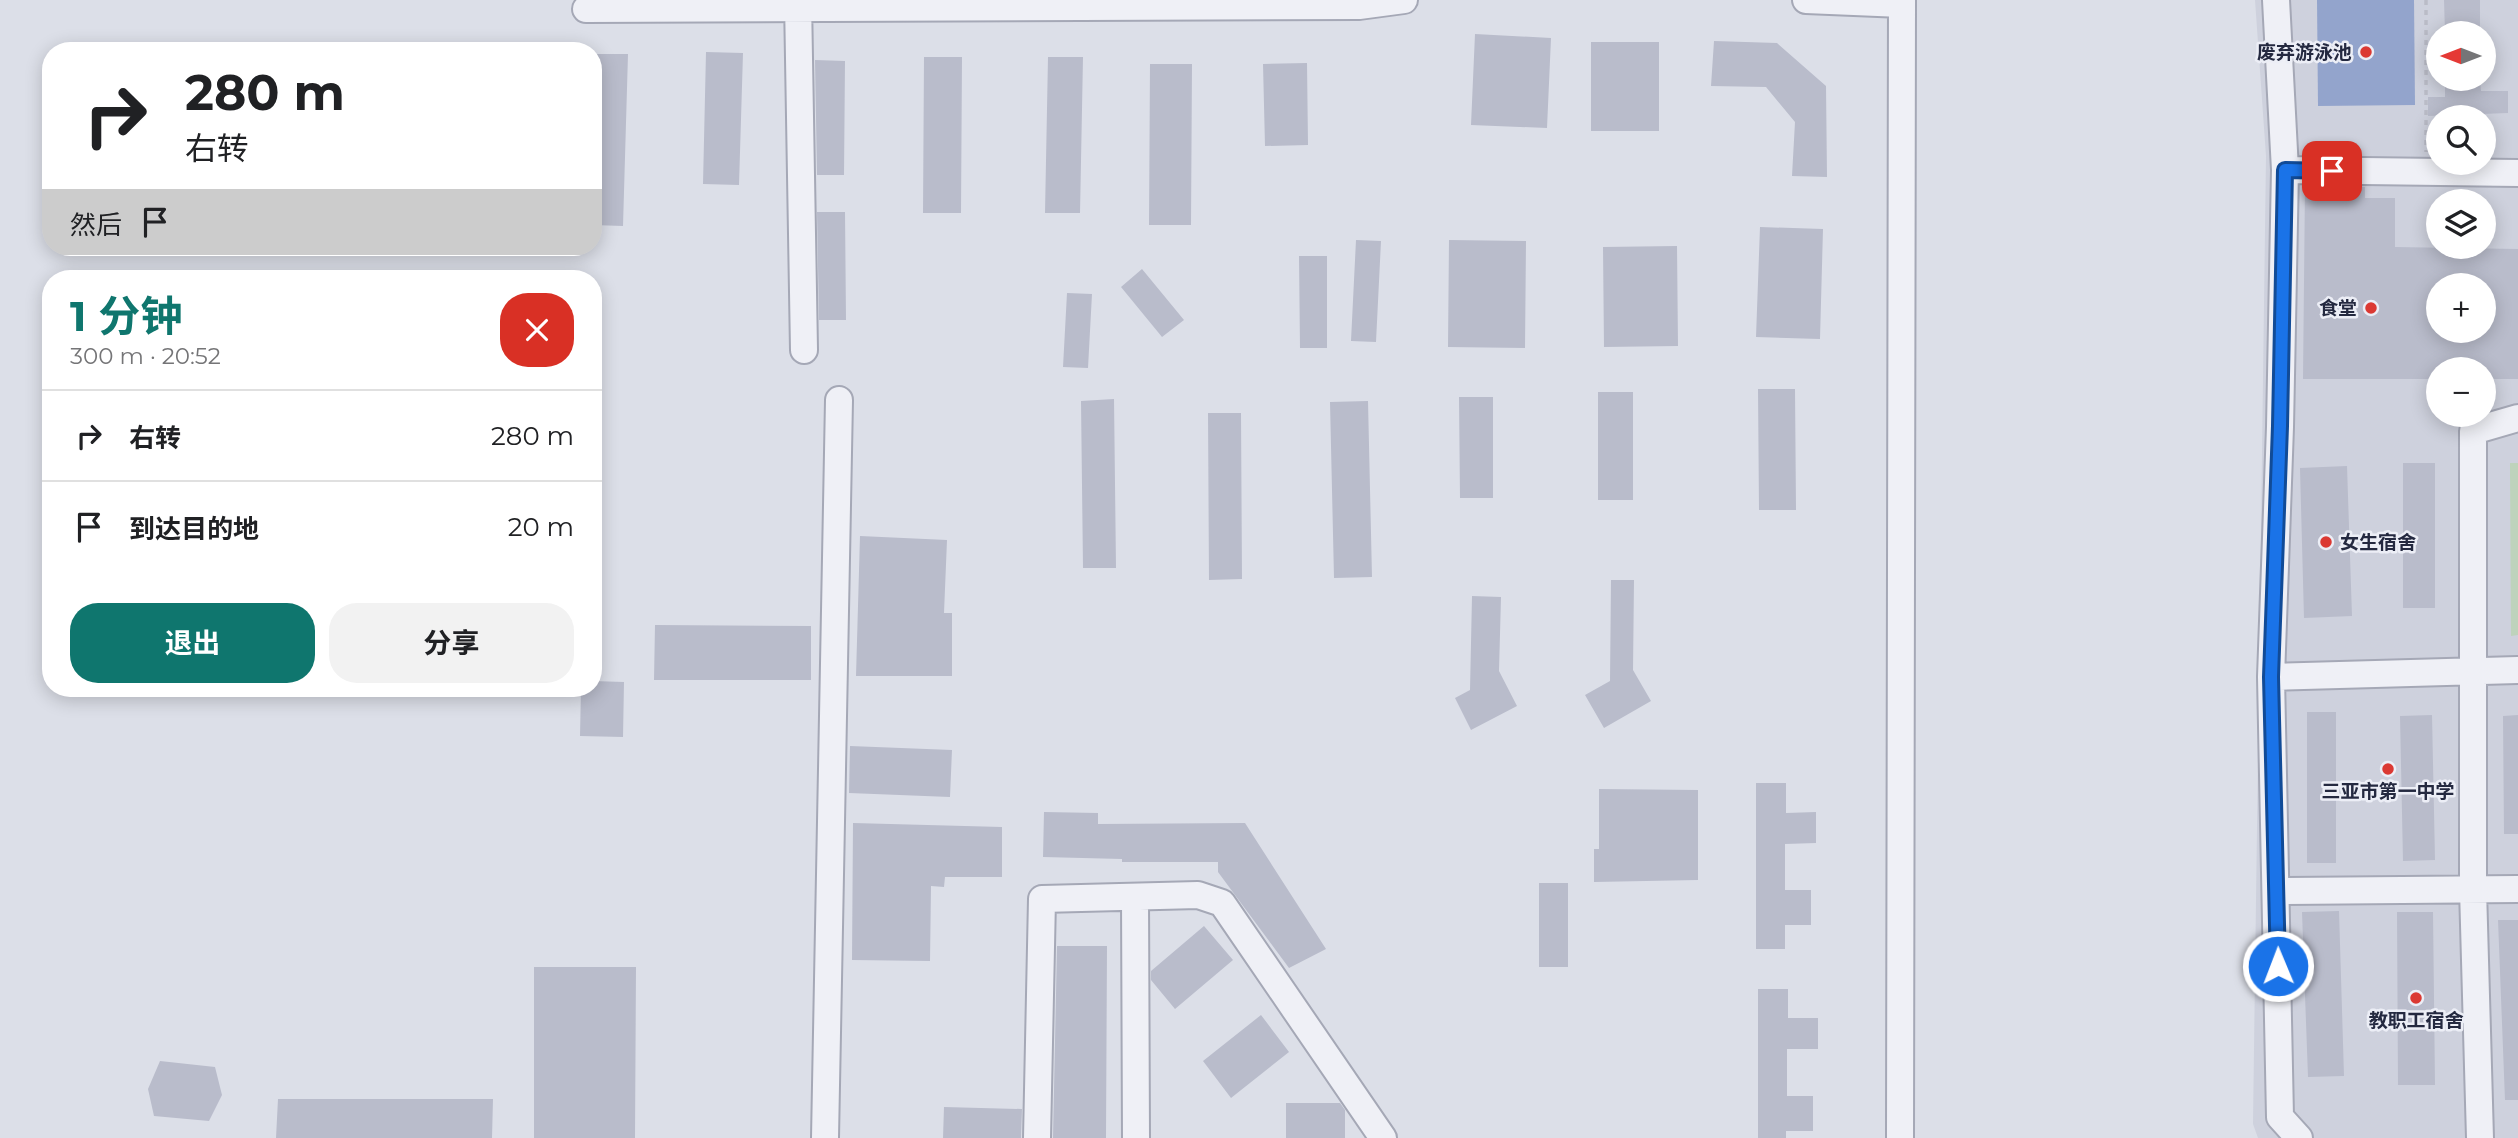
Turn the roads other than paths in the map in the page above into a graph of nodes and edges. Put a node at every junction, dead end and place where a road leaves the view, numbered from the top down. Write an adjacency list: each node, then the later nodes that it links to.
1 (1404, 0): 5 (street)
2 (1806, 0): 4 (street)
3 (2276, 0): 8 (street)
4 (1902, 2): 24 (street)
5 (1357, 3): 6 (street)
6 (798, 4): 7 (street); 10 (street)
7 (586, 9)
8 (2285, 170): 9 (street); 15 (street)
9 (2518, 173)
10 (804, 350)
11 (839, 400): 20 (street)
12 (2518, 418): 14 (street)
13 (2518, 670): 14 (street)
14 (2472, 672): 15 (street); 16 (street)
15 (2271, 677): 18 (street)
16 (2473, 889): 17 (street); 18 (street); 26 (street)
17 (2518, 889)
18 (2277, 891): 25 (street)
19 (1135, 897): 21 (street); 22 (street); 23 (street)
20 (825, 1138)
21 (1037, 1138)
22 (1136, 1138)
23 (1382, 1138)
24 (1900, 1138)
25 (2299, 1138)
26 (2480, 1138)

